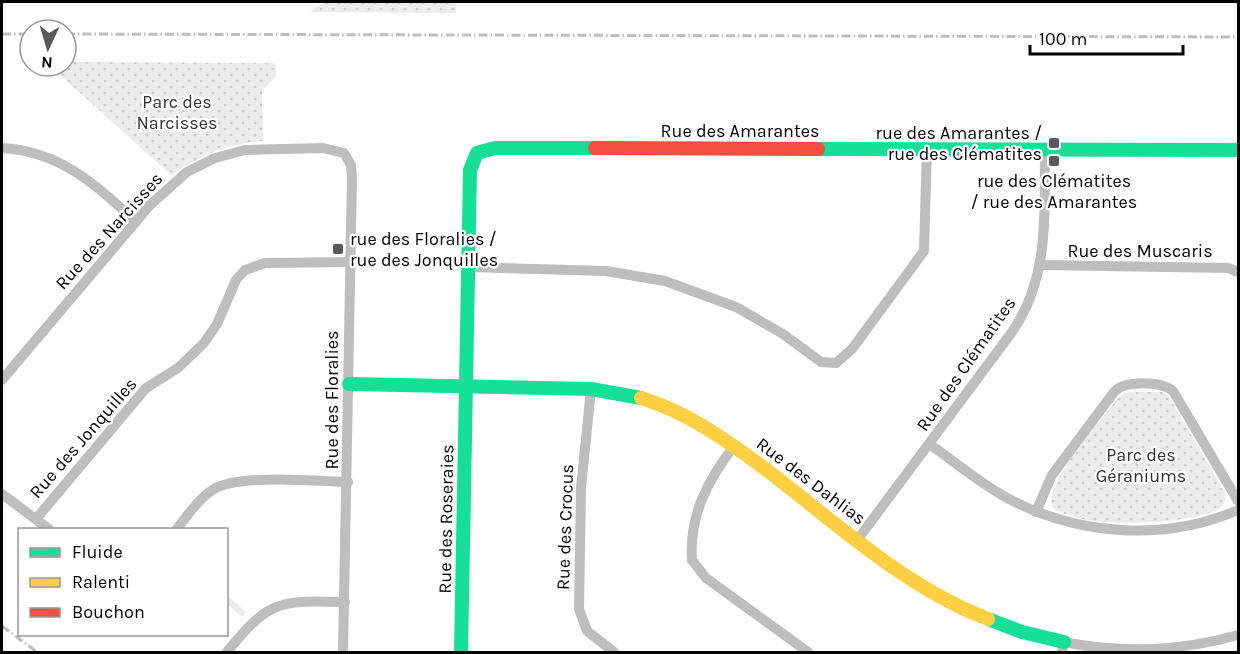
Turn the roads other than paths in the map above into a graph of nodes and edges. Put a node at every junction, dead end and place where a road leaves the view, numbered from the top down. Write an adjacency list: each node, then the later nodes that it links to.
1 (2, 148): 6 (street)
2 (927, 149): 3 (street, Rue des Amarantes); 9 (street, Rue des Amarantes); 9 (street)
3 (1045, 150): 4 (street, Rue des Amarantes); 8 (street, Rue des Clématites)
4 (1239, 150)
5 (342, 151): 6 (street, Rue des Narcisses); 7 (street, Rue des Floralies)
6 (136, 222): 11 (street, Rue des Narcisses)
7 (350, 262): 12 (street, Rue des Floralies); 22 (street, Rue des Jonquilles)
8 (1041, 265): 10 (street, Rue des Muscaris); 15 (street, Rue des Clématites)
9 (468, 267): 13 (street, Rue des Amarantes)
10 (1239, 273)
11 (2, 380)
12 (349, 384): 13 (street, Rue des Dahlias); 17 (street, Rue des Floralies)
13 (466, 386): 14 (street, Rue des Dahlias); 31 (street, Rue des Roseraies)
14 (591, 389): 16 (street, Rue des Dahlias); 32 (street, Rue des Crocus)
15 (929, 444): 21 (street); 25 (street, Rue des Clématites)
16 (734, 446): 25 (street, Rue des Dahlias); 33 (street)
17 (348, 482): 24 (street); 26 (street, Rue des Floralies)
18 (2, 494): 22 (street)
19 (1239, 501): 21 (street)
20 (1239, 510): 21 (street)
21 (1036, 512)
22 (36, 519): 23 (street)
23 (47, 528)
24 (178, 528)
25 (858, 538): 28 (street, Rue des Dahlias)
26 (345, 602): 29 (street); 30 (street, Rue des Floralies)
27 (1239, 635): 28 (street, Rue des Dahlias)
28 (1063, 647)
29 (227, 652)
30 (343, 652)
31 (461, 652)
32 (614, 652)
33 (808, 652)

